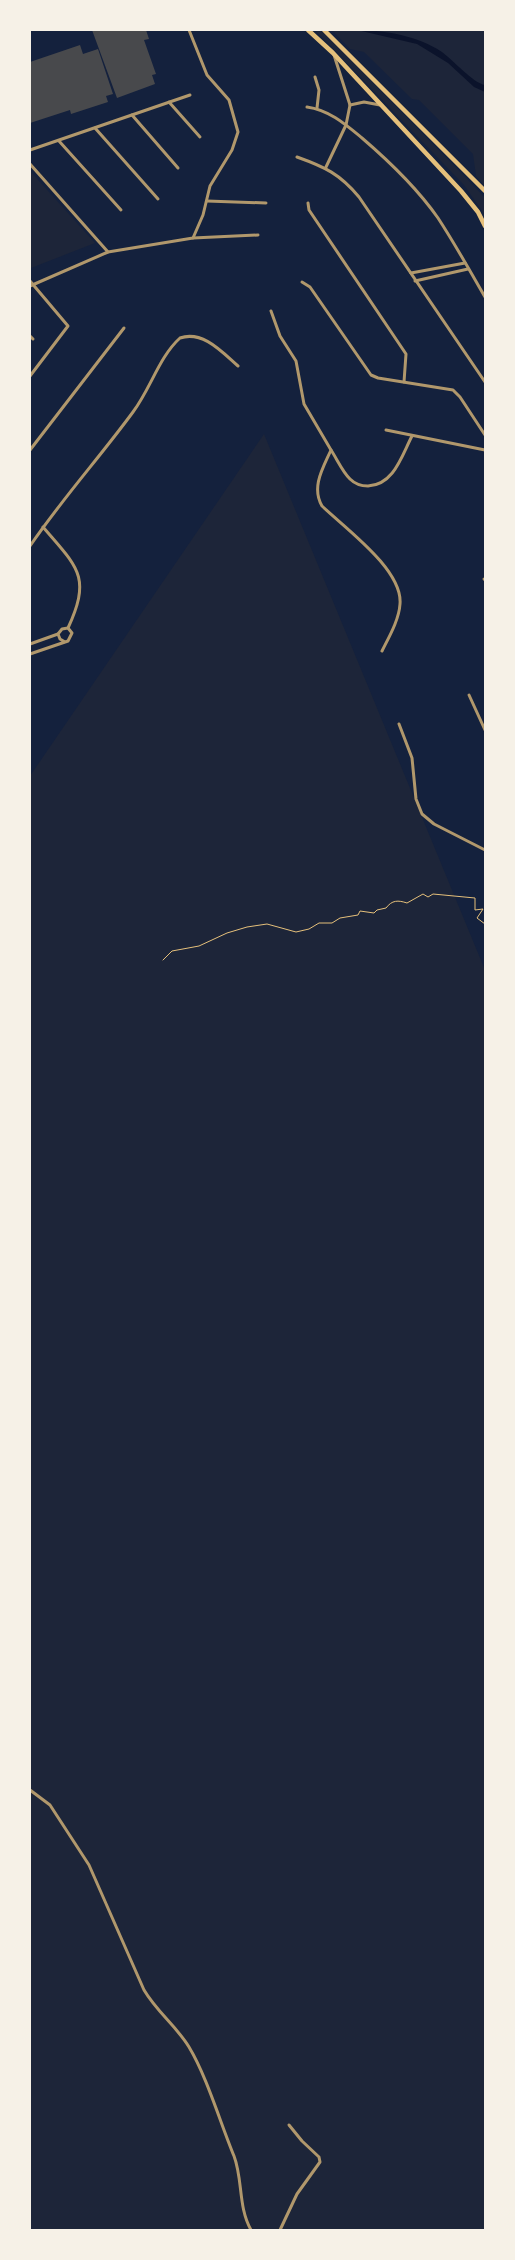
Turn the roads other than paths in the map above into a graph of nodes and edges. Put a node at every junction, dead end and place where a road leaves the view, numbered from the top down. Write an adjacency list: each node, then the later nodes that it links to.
1 (190, 30): 24 (street)
2 (308, 30): 4 (main road)
3 (324, 30): 22 (main road)
4 (334, 53): 8 (street); 9 (main road)
5 (315, 77): 11 (street)
6 (190, 95): 7 (street)
7 (168, 102): 12 (street); 15 (street)
8 (350, 105): 9 (street); 13 (street)
9 (380, 105): 28 (main road)
10 (307, 107): 11 (street)
11 (317, 108): 13 (street)
12 (132, 115): 14 (street); 21 (street)
13 (346, 125): 20 (street); 32 (street)
14 (95, 128): 16 (street); 23 (street)
15 (200, 137)
16 (59, 141): 17 (street); 27 (street)
17 (30, 150)
18 (298, 157): 20 (street)
19 (30, 164): 31 (street)
20 (326, 167): 34 (street)
21 (178, 168)
22 (485, 191)
23 (158, 199)
24 (206, 201): 25 (street); 30 (street)
25 (266, 203)
26 (308, 203): 43 (street)
27 (121, 210)
28 (485, 226)
29 (258, 235): 30 (street)
30 (193, 238): 31 (street)
31 (108, 252): 37 (street)
32 (465, 262): 33 (street); 34 (street)
33 (468, 269): 35 (street); 38 (street)
34 (411, 273): 35 (street)
35 (415, 281): 44 (street)
36 (302, 282): 43 (street)
37 (31, 284): 42 (street)
38 (485, 297)
39 (271, 311): 49 (street)
40 (124, 328): 48 (street)
41 (238, 366): 51 (street)
42 (30, 376)
43 (404, 382): 46 (street)
44 (485, 382)
45 (386, 430): 47 (street)
46 (485, 435)
47 (412, 436): 49 (street); 50 (street)
48 (30, 450)
49 (331, 450): 57 (street)
50 (485, 450)
51 (43, 526): 52 (street); 53 (street)
52 (30, 546)
53 (68, 628): 54 (street); 55 (street)
54 (58, 634): 55 (street); 56 (street)
55 (65, 642): 58 (street)
56 (30, 644)
57 (382, 651)
58 (30, 654)
59 (470, 695): 61 (street)
60 (399, 724): 62 (street)
61 (485, 730)
62 (485, 850)
63 (30, 1790): 65 (street)
64 (289, 2125): 66 (street)
65 (251, 2230)
66 (280, 2230)

